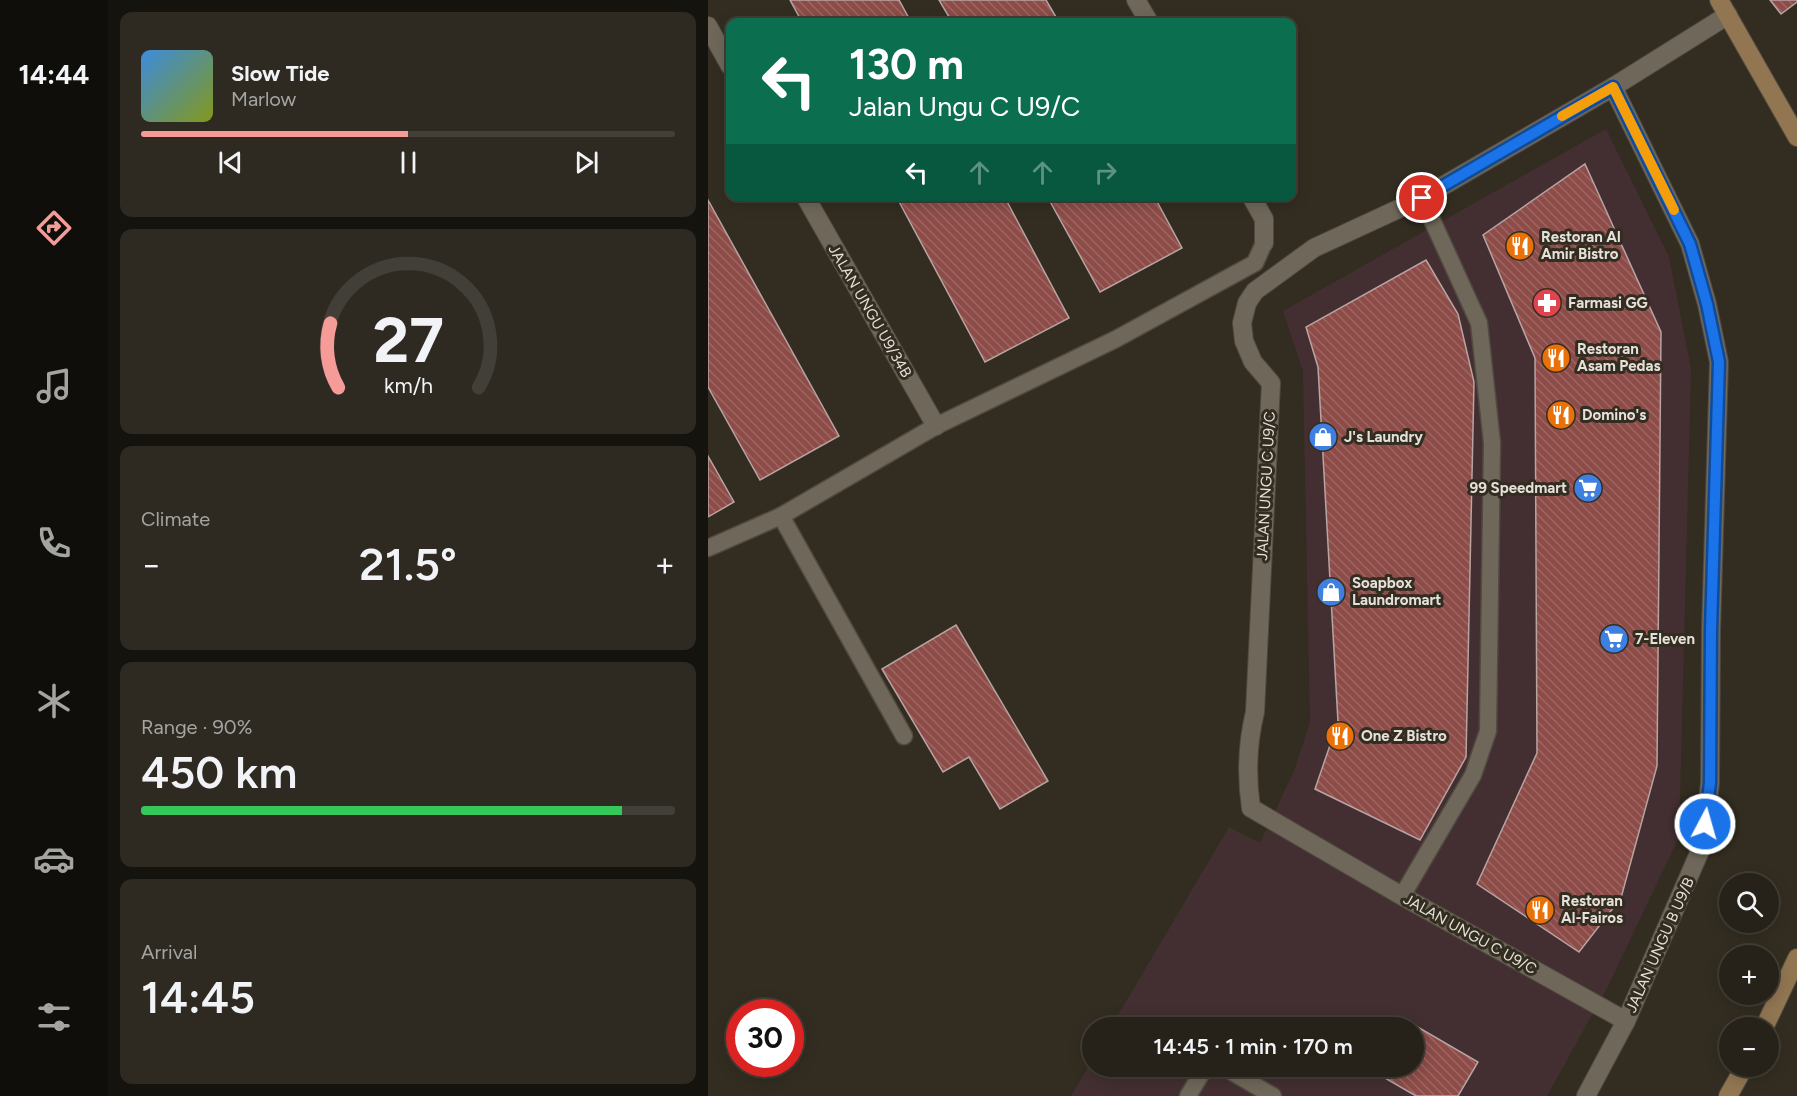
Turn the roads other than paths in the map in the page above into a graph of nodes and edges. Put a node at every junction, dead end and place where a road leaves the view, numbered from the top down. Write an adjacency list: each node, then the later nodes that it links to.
1 (1136, 0): 3 (street)
2 (1724, 8): 6 (street, JALAN UNGU C U9/C); 7 (street)
3 (1147, 18)
4 (708, 26): 5 (street)
5 (726, 59)
6 (1613, 87): 8 (street, JALAN UNGU C U9/C); 19 (street, JALAN UNGU B U9/B)
7 (1797, 137)
8 (1422, 198): 16 (lane); 16 (street, JALAN UNGU C U9/C)
9 (808, 201): 12 (street, JALAN UNGU U9/34B)
10 (1254, 201): 11 (street)
11 (1264, 243): 12 (lane)
12 (936, 426): 13 (lane)
13 (781, 516): 14 (lane); 15 (lane)
14 (708, 548)
15 (904, 736)
16 (1402, 896): 19 (street, JALAN UNGU C U9/C)
17 (1797, 958): 18 (street)
18 (1769, 1017)
19 (1626, 1021): 25 (street, JALAN UNGU B U9/B)
20 (1199, 1077): 23 (lane)
21 (1241, 1077): 24 (lane)
22 (1739, 1077): 26 (street)
23 (1188, 1096)
24 (1273, 1096)
25 (1586, 1096)
26 (1728, 1096)

